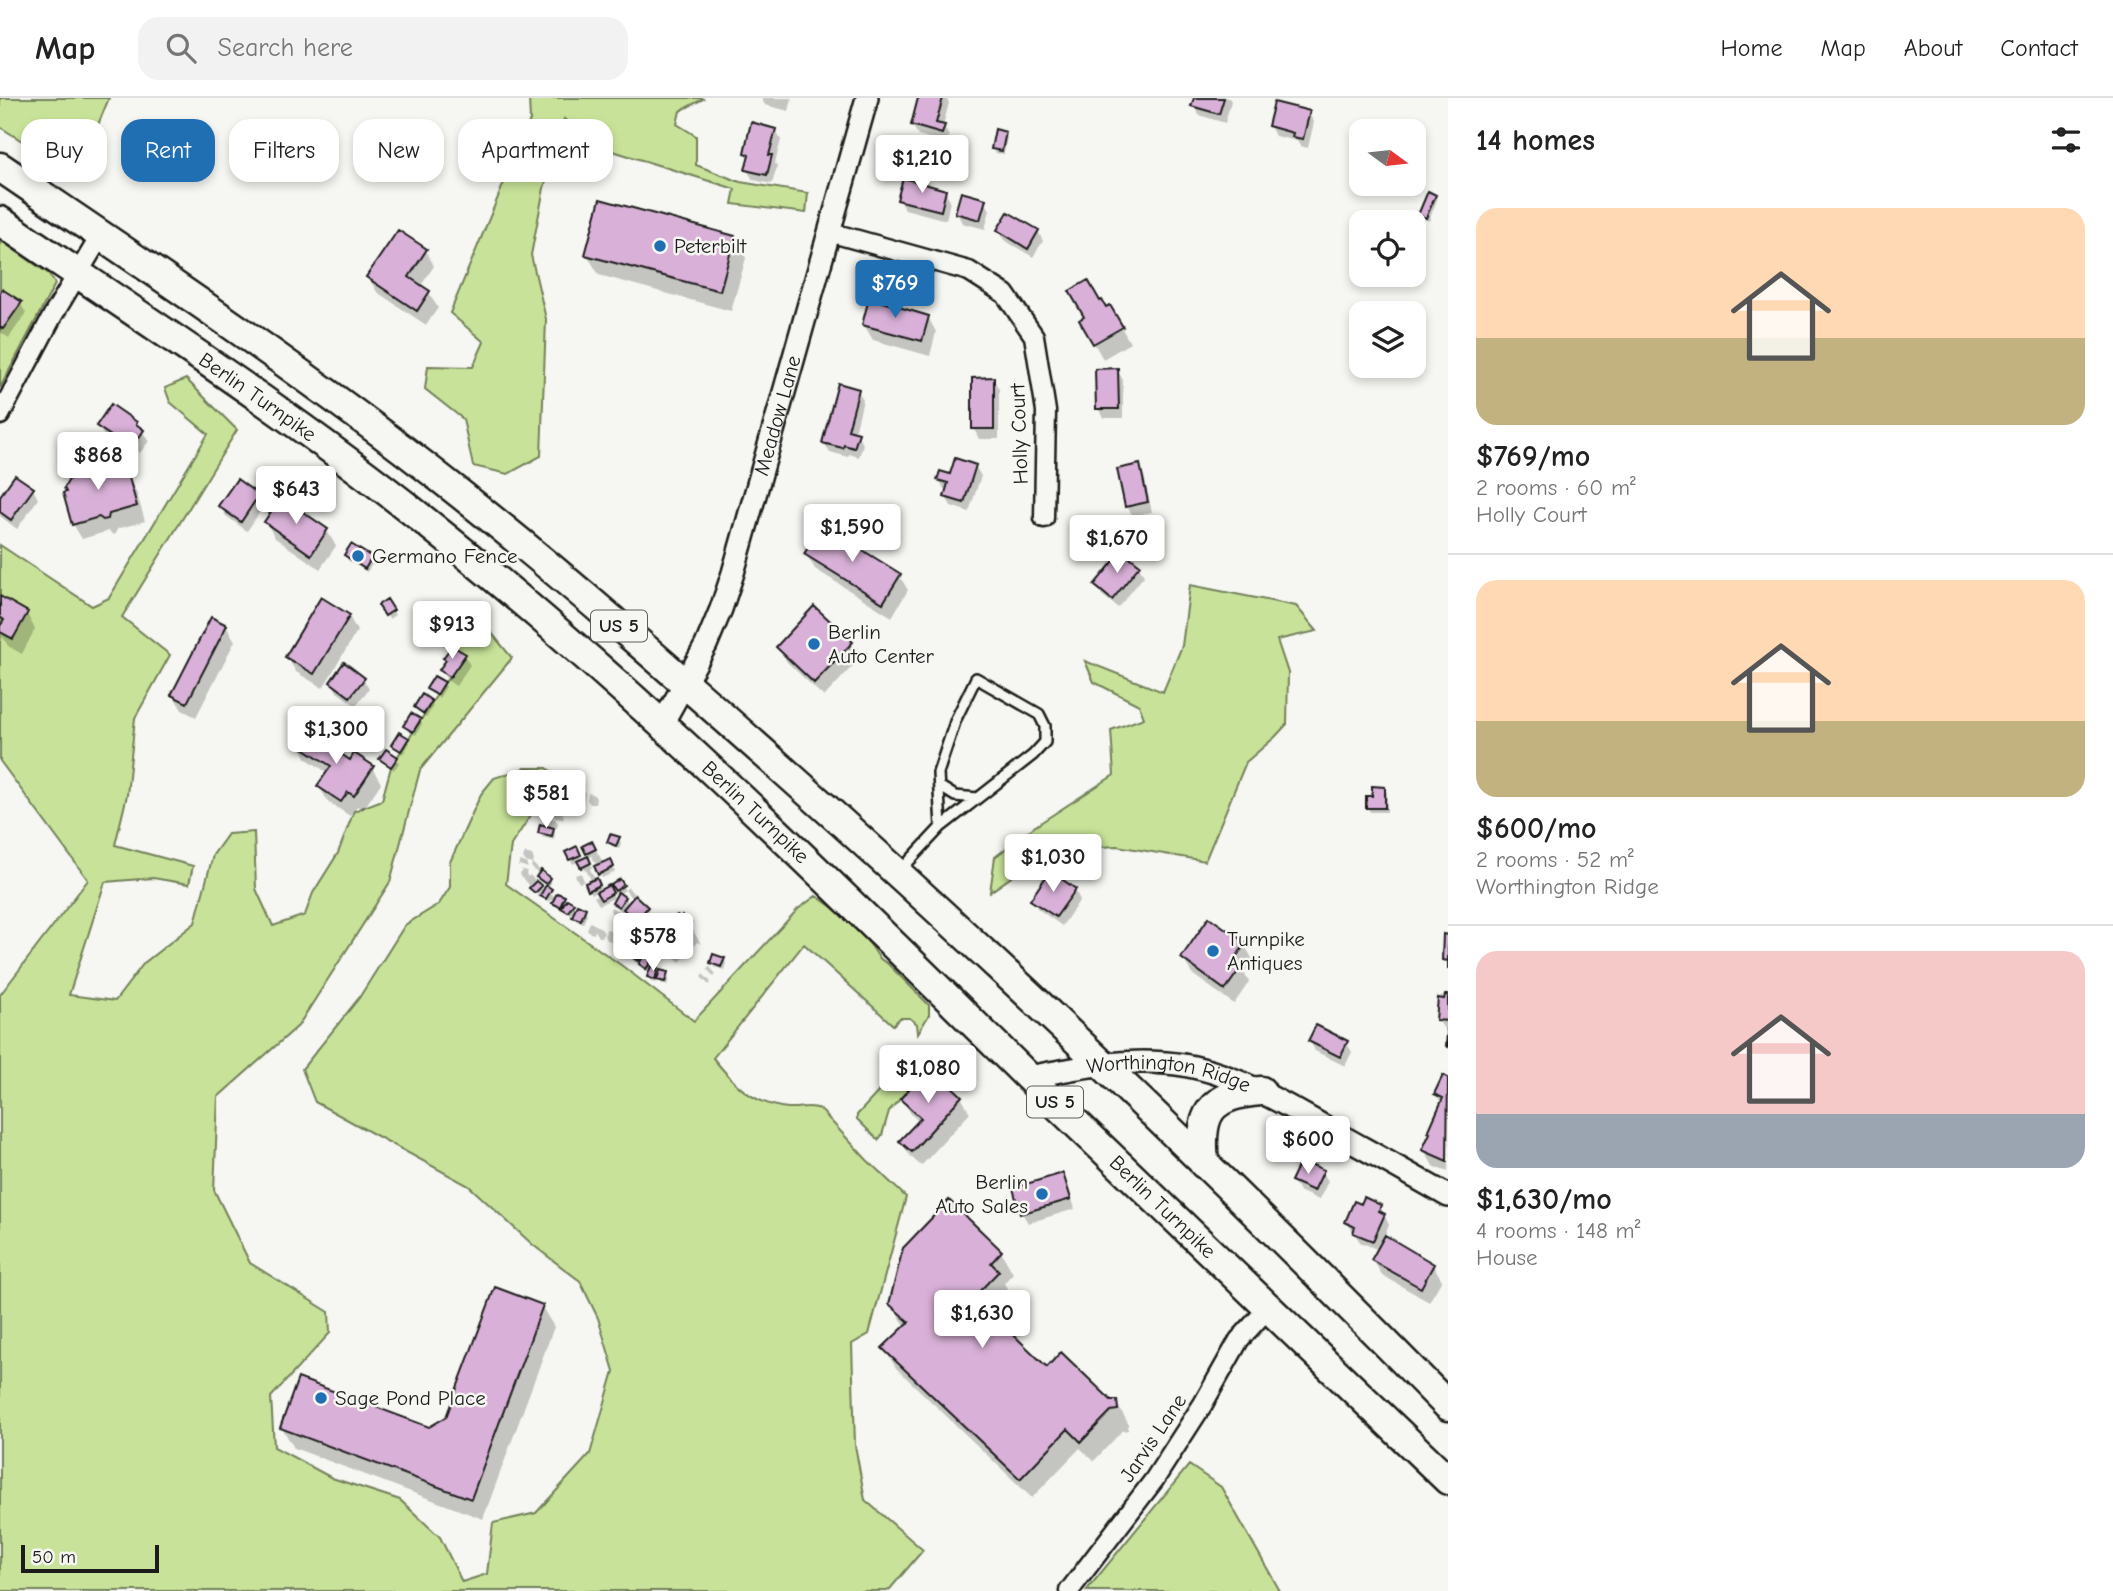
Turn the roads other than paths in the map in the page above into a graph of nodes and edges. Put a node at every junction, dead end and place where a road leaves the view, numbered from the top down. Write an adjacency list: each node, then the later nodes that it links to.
1 (867, 98): 4 (street, Meadow Lane)
2 (0, 167): 5 (highway, Berlin Turnpike / US 5)
3 (0, 221): 6 (highway, Berlin Turnpike / US 5)
4 (829, 232): 8 (street, Holly Court); 9 (street, Meadow Lane)
5 (101, 235): 6 (street); 9 (highway, Berlin Turnpike / US 5)
6 (77, 274): 7 (street); 10 (highway, Berlin Turnpike / US 5)
7 (0, 415)
8 (1044, 518)
9 (685, 683): 10 (street, Meadow Lane); 14 (highway, Berlin Turnpike / US 5)
10 (662, 724): 16 (highway, Berlin Turnpike / US 5)
11 (939, 786): 12 (lane); 12 (lane); 13 (lane)
12 (978, 798): 13 (lane)
13 (940, 827): 14 (lane)
14 (898, 873): 15 (highway, Berlin Turnpike / US 5)
15 (1100, 1063): 16 (street, Worthington Ridge); 17 (street, Worthington Ridge); 18 (highway, Berlin Turnpike / US 5)
16 (1029, 1077): 20 (highway, Berlin Turnpike / US 5)
17 (1261, 1091): 18 (highway); 19 (street, Worthington Ridge)
18 (1204, 1164): 21 (highway, Berlin Turnpike / US 5)
19 (1448, 1196)
20 (1269, 1307): 22 (highway, Berlin Turnpike / US 5); 23 (street, Jarvis Lane)
21 (1448, 1406)
22 (1448, 1480)
23 (1069, 1591)

